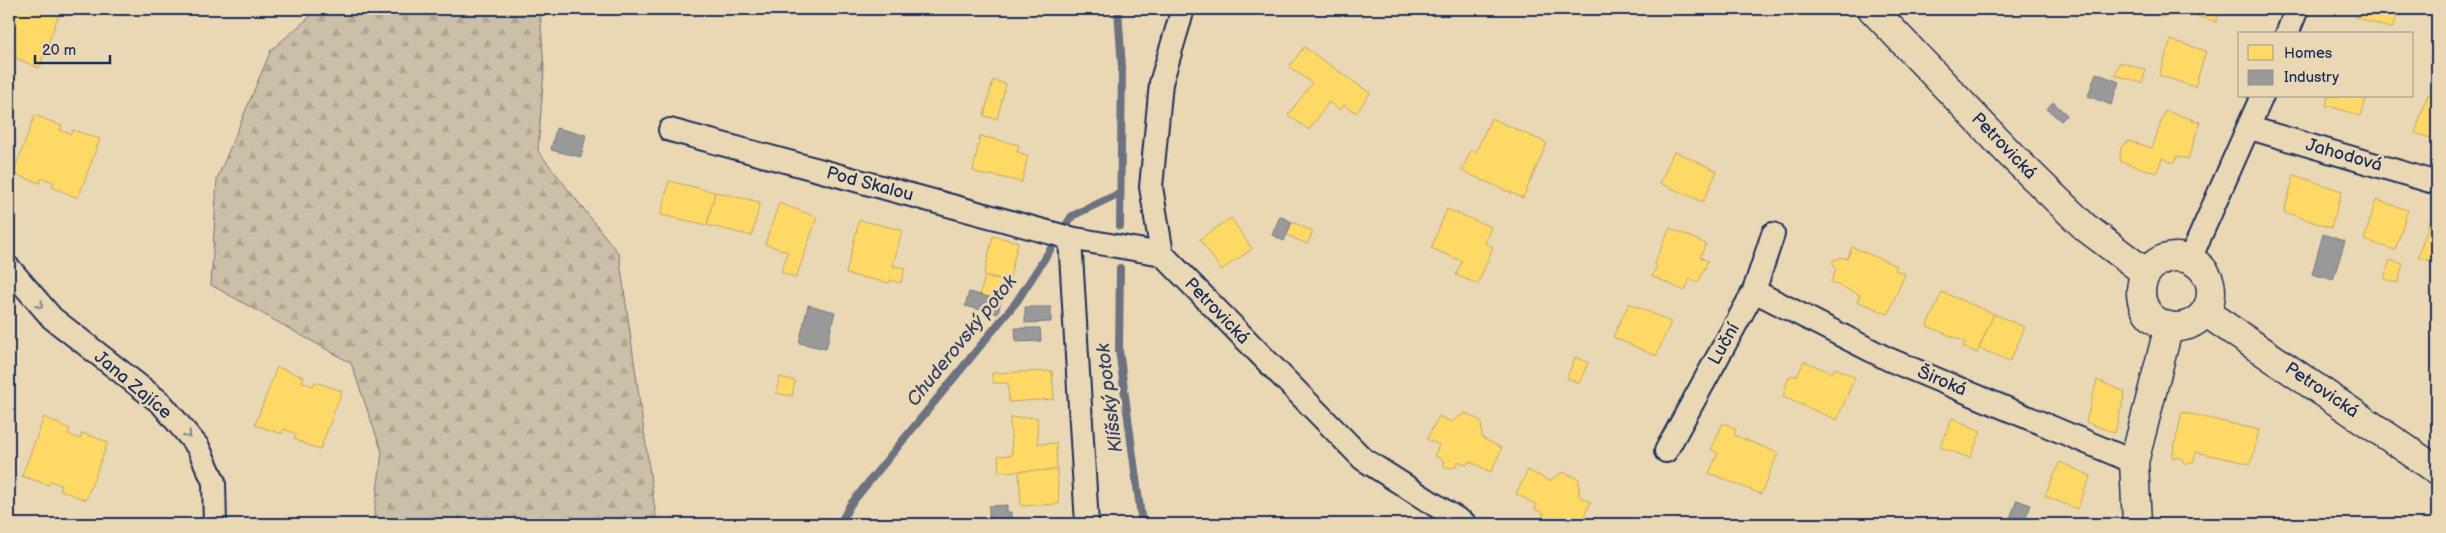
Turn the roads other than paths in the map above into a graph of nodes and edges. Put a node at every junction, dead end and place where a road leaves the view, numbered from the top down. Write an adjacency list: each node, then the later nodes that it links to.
1 (1183, 9): 11 (street)
2 (1872, 9): 14 (main road, Petrovická)
3 (2297, 9): 4 (street)
4 (2288, 32)
5 (2261, 98): 6 (street)
6 (2250, 128): 8 (street, Jahodová); 12 (street)
7 (670, 130): 10 (street, Pod Skalou)
8 (2437, 183)
9 (1773, 234): 15 (street, Luční)
10 (1069, 238): 11 (street, Pod Skalou); 22 (street)
11 (1162, 254): 23 (street, Petrovická)
12 (2190, 259): 14 (main road); 16 (main road)
13 (9, 268): 21 (street, Jana Zajíce, one-way to 21)
14 (2146, 273): 17 (main road)
15 (1754, 291): 18 (street, Luční); 19 (street, Široká)
16 (2206, 312): 17 (main road); 20 (main road, Petrovická)
17 (2169, 326): 19 (main road)
18 (1666, 451)
19 (2134, 462): 24 (main road)
20 (2437, 470)
21 (215, 524)
22 (1087, 524)
23 (1465, 524)
24 (2137, 524)

